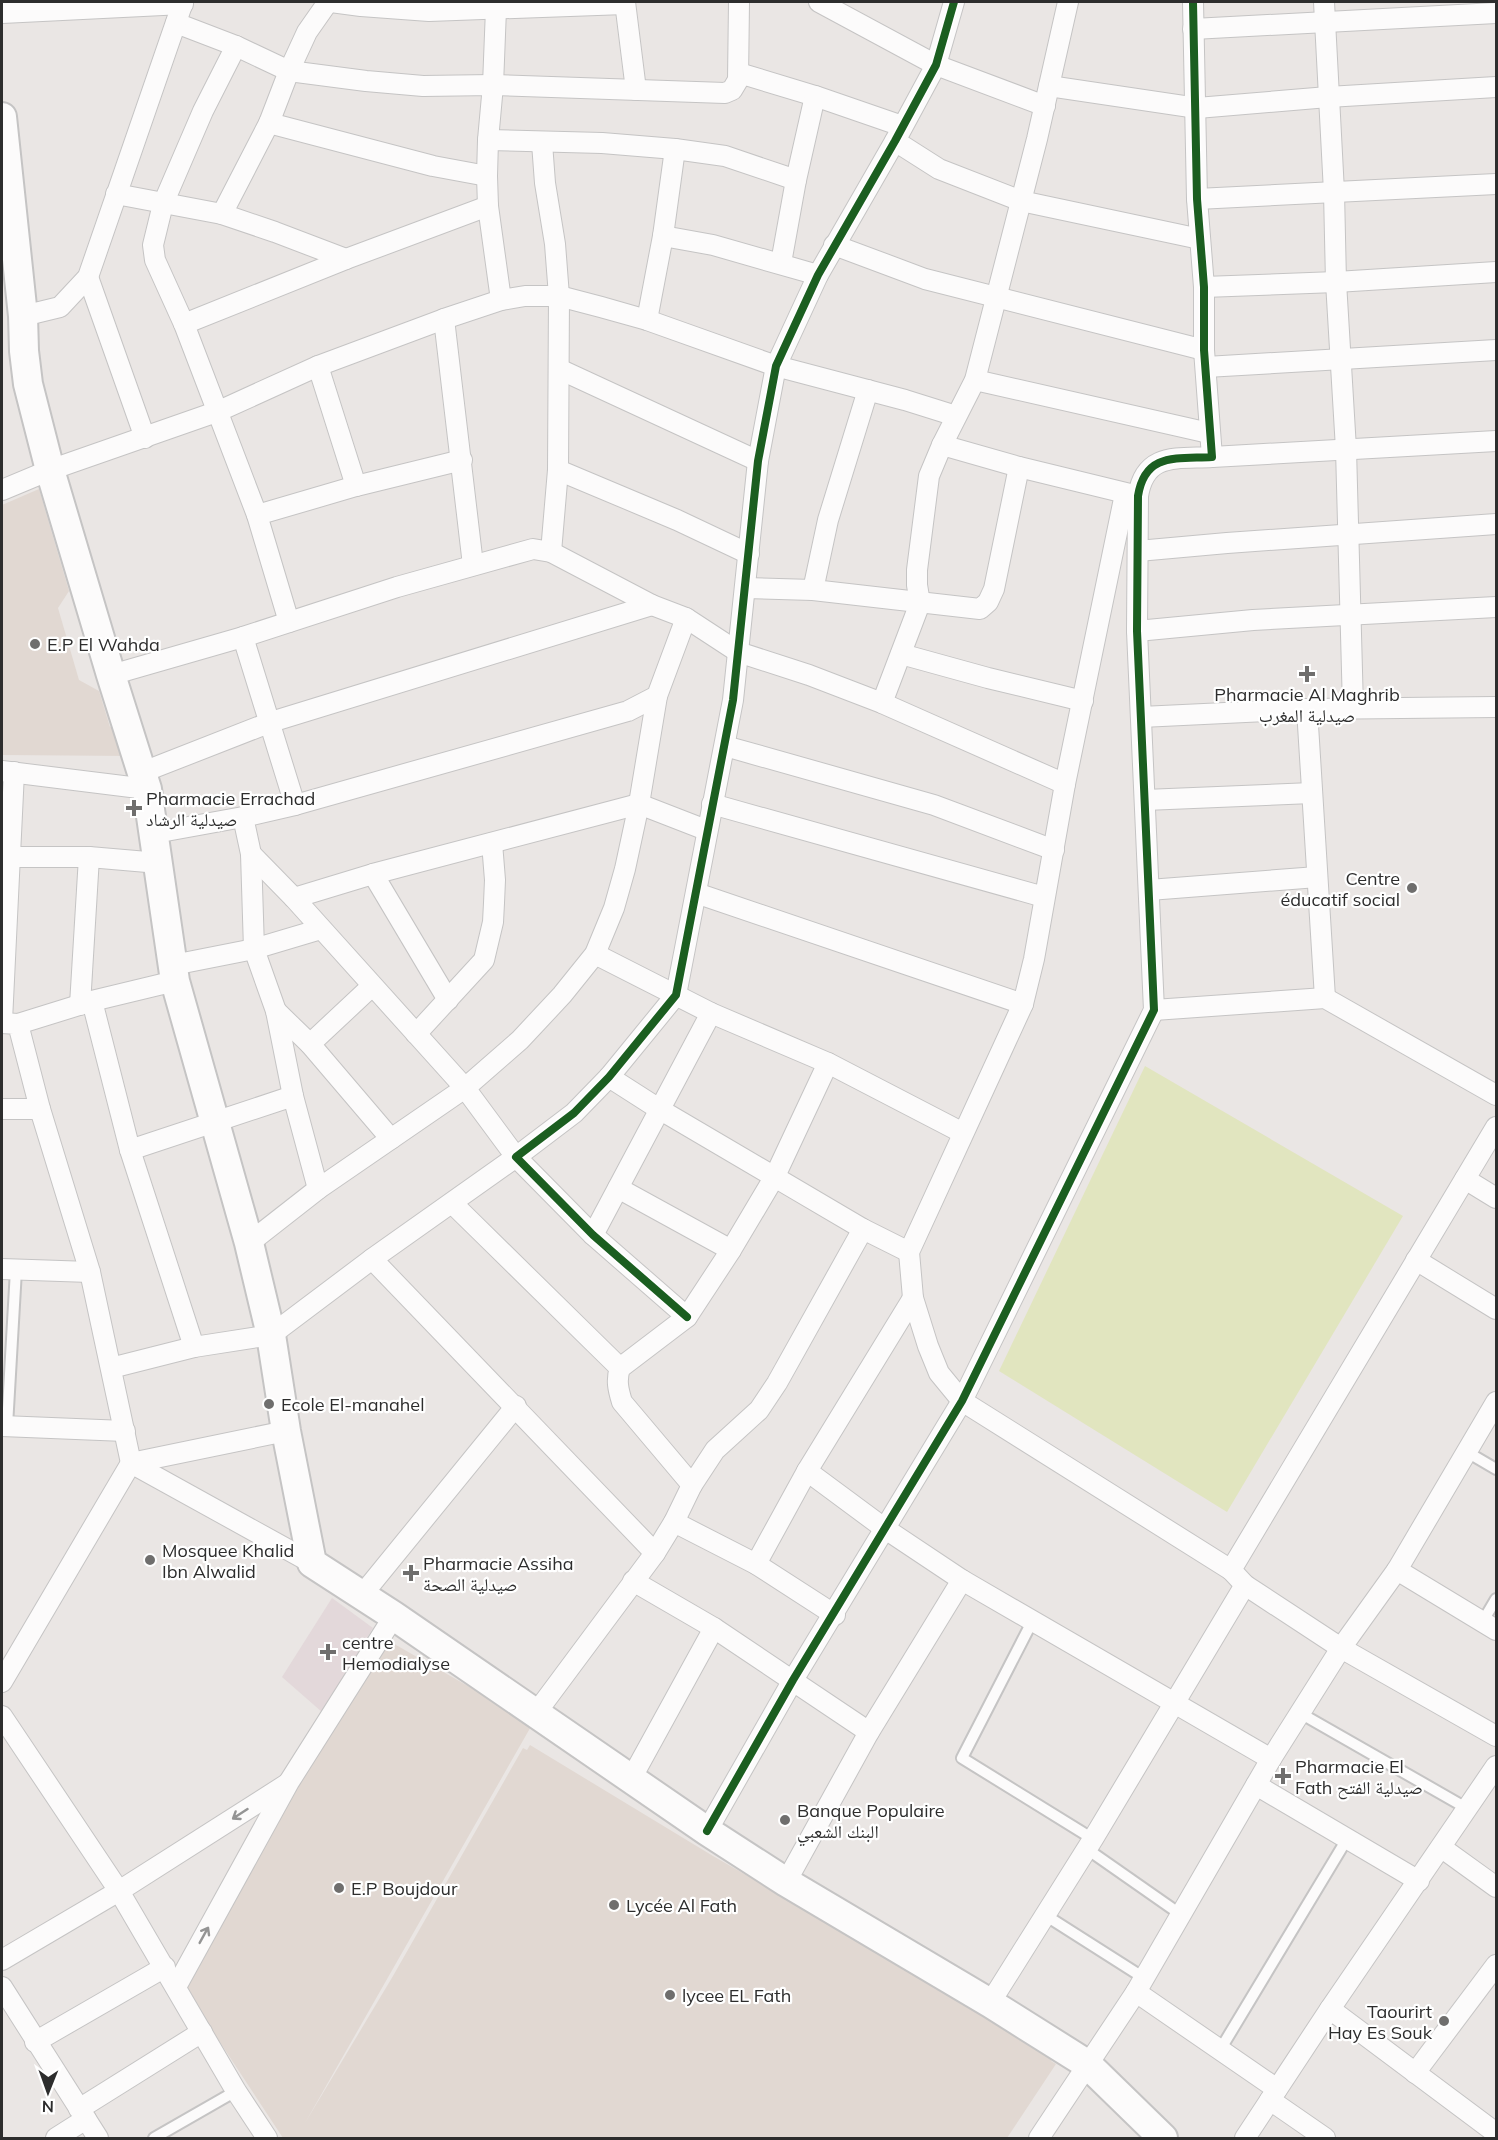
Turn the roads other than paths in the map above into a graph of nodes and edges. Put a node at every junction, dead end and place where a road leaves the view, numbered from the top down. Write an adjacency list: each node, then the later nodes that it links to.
1 (183, 2): 12 (street); 15 (street)
2 (329, 2): 11 (street); 19 (street)
3 (739, 2): 20 (street)
4 (820, 2): 18 (street)
5 (954, 2): 18 (street)
6 (1068, 2): 22 (street)
7 (1193, 2): 16 (street)
8 (1324, 2): 14 (street)
9 (625, 3): 10 (street); 24 (street)
10 (560, 4): 11 (street)
11 (496, 9): 21 (street)
12 (2, 13)
13 (1497, 13): 14 (street)
14 (1325, 21): 16 (street); 26 (street)
15 (176, 23): 17 (street); 39 (street)
16 (1193, 29): 28 (street)
17 (236, 46): 19 (street); 42 (street)
18 (936, 65): 27 (street); 31 (street)
19 (289, 71): 21 (street); 30 (street)
20 (739, 73): 24 (street); 25 (street)
21 (494, 85): 24 (street); 32 (street)
22 (1049, 86): 27 (street); 28 (street)
23 (1497, 87): 26 (street)
24 (636, 90)
25 (815, 96): 31 (street); 36 (street)
26 (1328, 97): 28 (street); 38 (street)
27 (1045, 106): 41 (street)
28 (1197, 108): 40 (street)
29 (2, 117): 58 (main road)
30 (269, 123): 35 (street); 44 (street)
31 (899, 133): 41 (street); 47 (street)
32 (488, 140): 33 (street); 35 (street)
33 (542, 143): 34 (street); 55 (street)
34 (675, 149): 36 (street); 45 (street)
35 (487, 176): 43 (street)
36 (796, 180): 49 (street)
37 (1497, 184): 38 (street)
38 (1334, 192): 40 (street); 53 (street)
39 (116, 194): 42 (street); 52 (street)
40 (1197, 199): 46 (street)
41 (1021, 201): 46 (street); 56 (street)
42 (163, 204): 44 (street); 61 (street)
43 (488, 206): 48 (street); 57 (street)
44 (222, 214): 48 (street)
45 (663, 236): 49 (street); 60 (street)
46 (1200, 239): 54 (street)
47 (834, 245): 51 (street); 56 (street)
48 (346, 259): 61 (street)
49 (781, 263): 51 (street)
50 (1497, 272): 53 (street)
51 (818, 275): 66 (street)
52 (88, 277): 58 (street); 73 (street)
53 (1336, 282): 54 (street); 64 (street)
54 (1204, 286): 63 (street)
55 (560, 296): 57 (street); 60 (street); 67 (street)
56 (996, 297): 63 (street); 68 (street)
57 (501, 300): 59 (street)
58 (23, 316): 81 (main road)
59 (444, 320): 65 (street); 78 (street)
60 (647, 320): 66 (street)
61 (184, 324): 70 (street)
62 (1497, 350): 64 (street)
63 (1205, 359): 64 (street); 72 (street)
64 (1341, 359): 76 (street)
65 (318, 366): 70 (street); 83 (street)
66 (776, 366): 69 (street); 79 (street)
67 (559, 369): 79 (street); 82 (street)
68 (975, 381): 71 (street); 72 (street)
69 (868, 390): 71 (street); 94 (street)
70 (219, 411): 73 (street); 86 (street)
71 (956, 416): 75 (street)
72 (1209, 433): 77 (street)
73 (145, 438): 81 (street)
74 (1497, 441): 76 (street)
75 (942, 445): 80 (street); 95 (street)
76 (1346, 449): 77 (street); 88 (street)
77 (1212, 457): 85 (street)
78 (462, 460): 83 (street); 92 (street)
79 (758, 461): 91 (street)
80 (1019, 467): 85 (street); 95 (street)
81 (50, 470): 84 (street); 105 (main road)
82 (558, 470): 90 (street); 91 (street)
83 (356, 486): 86 (street)
84 (2, 490)
85 (1132, 495): 89 (street); 107 (street)
86 (257, 515): 100 (street)
87 (1497, 524): 88 (street)
88 (1348, 534): 89 (street); 98 (street)
89 (1138, 551): 101 (street)
90 (551, 552): 92 (street); 96 (street)
91 (748, 554): 93 (street)
92 (473, 565): 100 (street)
93 (745, 588): 94 (street); 103 (street)
94 (813, 590): 95 (street)
95 (920, 603): 104 (street)
96 (652, 605): 99 (street); 113 (street)
97 (1497, 607): 98 (street)
98 (1350, 616): 101 (street); 110 (street)
99 (686, 618): 103 (street); 106 (street)
100 (289, 622): 102 (street)
101 (1137, 631): 112 (street)
102 (243, 637): 105 (street); 113 (street)
103 (738, 652): 108 (street); 114 (street)
104 (901, 654): 107 (street); 108 (street)
105 (111, 675): 116 (main road)
106 (657, 696): 120 (street); 122 (street)
107 (1083, 701): 117 (street)
108 (882, 703): 117 (street)
109 (1497, 706): 110 (street)
110 (1353, 708): 111 (street)
111 (1307, 709): 112 (street); 118 (street)
112 (1141, 717): 119 (street)
113 (271, 722): 116 (street); 122 (street)
114 (725, 746): 121 (street); 127 (street)
115 (8, 772): 116 (street); 129 (street)
116 (145, 781): 125 (main road)
117 (1065, 784): 127 (street)
118 (1312, 793): 119 (street); 133 (street)
119 (1145, 800): 134 (street)
120 (639, 804): 124 (street); 126 (street); 140 (street)
121 (712, 804): 124 (street); 136 (street)
122 (295, 805): 123 (street)
123 (243, 817): 125 (street); 128 (street)
124 (706, 830): 135 (street)
125 (155, 833): 131 (main road)
126 (492, 843): 132 (street); 145 (street)
127 (1054, 850): 136 (street)
128 (251, 854): 137 (street); 139 (street)
129 (5, 857): 130 (street); 151 (street)
130 (89, 857): 131 (street); 146 (street)
131 (159, 863): 141 (main road)
132 (372, 874): 137 (street); 145 (street)
133 (1317, 877): 134 (street); 144 (street)
134 (1149, 890): 148 (street)
135 (696, 893): 143 (street); 147 (street)
136 (1044, 897): 147 (street)
137 (294, 898): 138 (street)
138 (321, 929): 139 (street); 142 (street)
139 (254, 950): 141 (street); 149 (street)
140 (595, 954): 143 (street); 156 (street)
141 (174, 973): 146 (street); 162 (main road)
142 (372, 986): 152 (street); 153 (street)
143 (676, 995): 150 (street); 155 (street)
144 (1325, 998): 148 (street); 157 (street)
145 (448, 1000): 152 (street)
146 (86, 1003): 151 (street); 166 (street)
147 (1023, 1004): 164 (street)
148 (1154, 1010): 190 (street)
149 (276, 1011): 153 (street); 158 (street)
150 (711, 1012): 154 (street); 161 (street)
151 (7, 1023): 160 (street)
152 (416, 1034): 156 (street)
153 (310, 1044): 165 (street)
154 (828, 1063): 164 (street); 168 (street)
155 (609, 1077): 161 (street); 167 (street)
156 (465, 1088): 165 (street); 167 (street)
157 (1497, 1095)
158 (293, 1096): 162 (street); 171 (street)
159 (2, 1109): 160 (street)
160 (40, 1109): 182 (street)
161 (659, 1109): 168 (street); 170 (street)
162 (214, 1122): 166 (street); 176 (main road)
163 (1497, 1126): 169 (street)
164 (963, 1133): 178 (street)
165 (391, 1139): 171 (street)
166 (130, 1150): 187 (street)
167 (516, 1157): 173 (street); 175 (street)
168 (775, 1176): 174 (street); 177 (street)
169 (1465, 1179): 172 (street); 180 (street)
170 (618, 1188): 175 (street); 177 (street)
171 (318, 1189): 176 (street)
172 (1497, 1198)
173 (452, 1203): 179 (street); 189 (street)
174 (863, 1229): 178 (street); 200 (street)
175 (593, 1235): 185 (street)
176 (249, 1243): 186 (main road)
177 (731, 1250): 185 (street)
178 (909, 1252): 183 (street)
179 (372, 1259): 186 (street); 192 (street)
180 (1416, 1260): 184 (street); 206 (street)
181 (9, 1270): 182 (street); 193 (lane)
182 (90, 1272): 188 (street)
183 (913, 1298): 190 (street); 199 (street)
184 (1497, 1309)
185 (687, 1317): 189 (street)
186 (272, 1335): 187 (street); 195 (main road)
187 (194, 1347): 188 (street)
188 (111, 1368): 194 (street)
189 (620, 1368): 200 (street)
190 (962, 1401): 202 (street); 206 (street)
191 (1497, 1402): 196 (street)
192 (516, 1406): 203 (street); 211 (street)
193 (4, 1426): 194 (street)
194 (125, 1431): 197 (street)
195 (286, 1431): 197 (street); 204 (main road)
196 (1467, 1452): 198 (lane); 207 (street)
197 (131, 1463): 204 (street); 220 (street)
198 (1497, 1469)
199 (807, 1472): 202 (street); 205 (street)
200 (692, 1485): 201 (street)
201 (675, 1522): 203 (street); 205 (street)
202 (884, 1528): 208 (street); 213 (street)
203 (655, 1553): 209 (street)
204 (312, 1563): 211 (main road)
205 (756, 1564): 213 (street)
206 (1231, 1570): 210 (street)
207 (1397, 1570): 216 (street); 218 (street)
208 (962, 1580): 215 (street); 225 (street)
209 (633, 1581): 217 (street); 222 (street)
210 (1245, 1585): 218 (street); 221 (street)
211 (362, 1594): 214 (main road)
212 (1497, 1599): 216 (lane)
213 (835, 1615): 219 (street)
214 (394, 1616): 222 (main road); 230 (street)
215 (1033, 1620): 221 (street); 235 (lane)
216 (1490, 1626)
217 (714, 1628): 219 (street); 229 (street)
218 (1341, 1648): 223 (street); 226 (street)
219 (793, 1680): 225 (street); 233 (street)
220 (2, 1682)
221 (1176, 1703): 227 (street); 235 (street)
222 (536, 1713): 229 (main road)
223 (1300, 1713): 227 (street); 232 (lane)
224 (2, 1716): 240 (street)
225 (869, 1731): 238 (street)
226 (1497, 1736)
227 (1271, 1759): 231 (street)
228 (1497, 1766): 232 (street)
229 (631, 1779): 233 (main road)
230 (289, 1782): 240 (street, one-way to 240); 248 (street, one-way to 230)
231 (1256, 1785): 234 (street); 241 (street)
232 (1468, 1809): 236 (street)
233 (707, 1831): 238 (main road)
234 (1347, 1839): 237 (street); 253 (lane)
235 (1090, 1844): 241 (lane); 242 (street)
236 (1442, 1848): 237 (street); 239 (street)
237 (1419, 1881): 250 (street)
238 (786, 1882): 249 (main road)
239 (1497, 1887)
240 (119, 1891): 243 (street); 245 (street)
241 (1180, 1914): 246 (street)
242 (1045, 1915): 246 (lane); 249 (street)
243 (2, 1960)
244 (1497, 1965): 255 (street)
245 (165, 1967): 248 (street); 252 (street)
246 (1140, 1985): 253 (street); 254 (street)
247 (2, 1987): 252 (street)
248 (176, 1987): 251 (street)
249 (990, 2003): 254 (main road)
250 (1330, 2009): 255 (street); 257 (street)
251 (202, 2032): 256 (street); 258 (street)
252 (35, 2042): 258 (street)
253 (1220, 2050): 257 (street)
254 (1087, 2064): 264 (street); 265 (main road)
255 (1415, 2073): 259 (street)
256 (236, 2091): 262 (lane); 263 (street)
257 (1273, 2094): 266 (street); 267 (street)
258 (83, 2114): 260 (street); 261 (street)
259 (1497, 2133)
260 (56, 2139)
261 (98, 2139)
262 (154, 2139)
263 (267, 2139)
264 (1039, 2139)
265 (1163, 2139)
266 (1245, 2139)
267 (1325, 2139)

